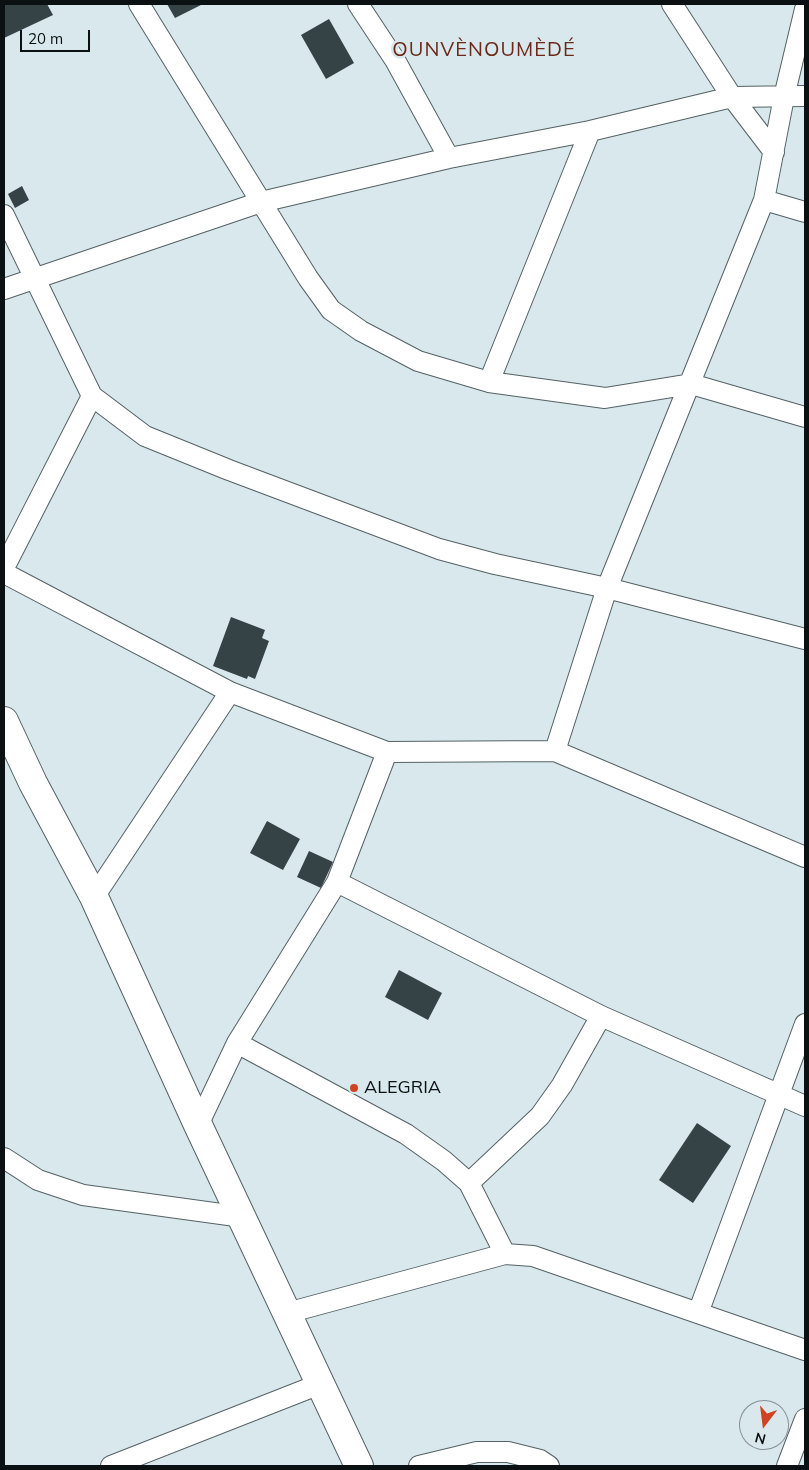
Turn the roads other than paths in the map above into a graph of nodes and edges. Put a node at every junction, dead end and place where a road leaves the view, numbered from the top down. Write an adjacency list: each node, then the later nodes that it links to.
1 (139, 4): 12 (street)
2 (358, 4): 10 (street)
3 (672, 4): 6 (street)
4 (805, 8): 7 (street)
5 (805, 96): 7 (street)
6 (732, 97): 7 (street); 8 (street); 9 (street)
7 (784, 97): 9 (street)
8 (590, 131): 10 (street); 17 (street)
9 (774, 152): 11 (street)
10 (449, 158): 12 (street)
11 (764, 200): 13 (street); 18 (street)
12 (261, 202): 15 (street); 17 (street)
13 (805, 212)
14 (4, 215): 15 (street)
15 (34, 278): 16 (street); 19 (street)
16 (4, 289)
17 (489, 382): 18 (street)
18 (691, 384): 20 (street); 23 (street)
19 (92, 396): 21 (street); 23 (street)
20 (805, 417)
21 (4, 568)
22 (4, 573): 25 (street)
23 (607, 588): 24 (street); 27 (street)
24 (805, 639)
25 (230, 692): 28 (street); 31 (street)
26 (4, 721): 31 (main road)
27 (555, 751): 28 (street); 29 (street)
28 (388, 752): 30 (street)
29 (805, 858)
30 (337, 882): 32 (street); 34 (street)
31 (94, 897): 37 (main road)
32 (601, 1016): 35 (street); 39 (street)
33 (805, 1024): 35 (street)
34 (237, 1043): 37 (street); 39 (street)
35 (780, 1094): 36 (street); 43 (street)
36 (805, 1106)
37 (198, 1126): 40 (main road)
38 (4, 1158): 40 (street)
39 (469, 1183): 41 (street)
40 (243, 1217): 42 (main road)
41 (505, 1254): 42 (street); 43 (street)
42 (287, 1313): 45 (main road)
43 (698, 1313): 44 (street)
44 (805, 1350)
45 (320, 1384): 47 (street); 48 (main road)
46 (805, 1418): 51 (street)
47 (111, 1466)
48 (359, 1466)
49 (419, 1466): 50 (street)
50 (549, 1466)
51 (787, 1466)

